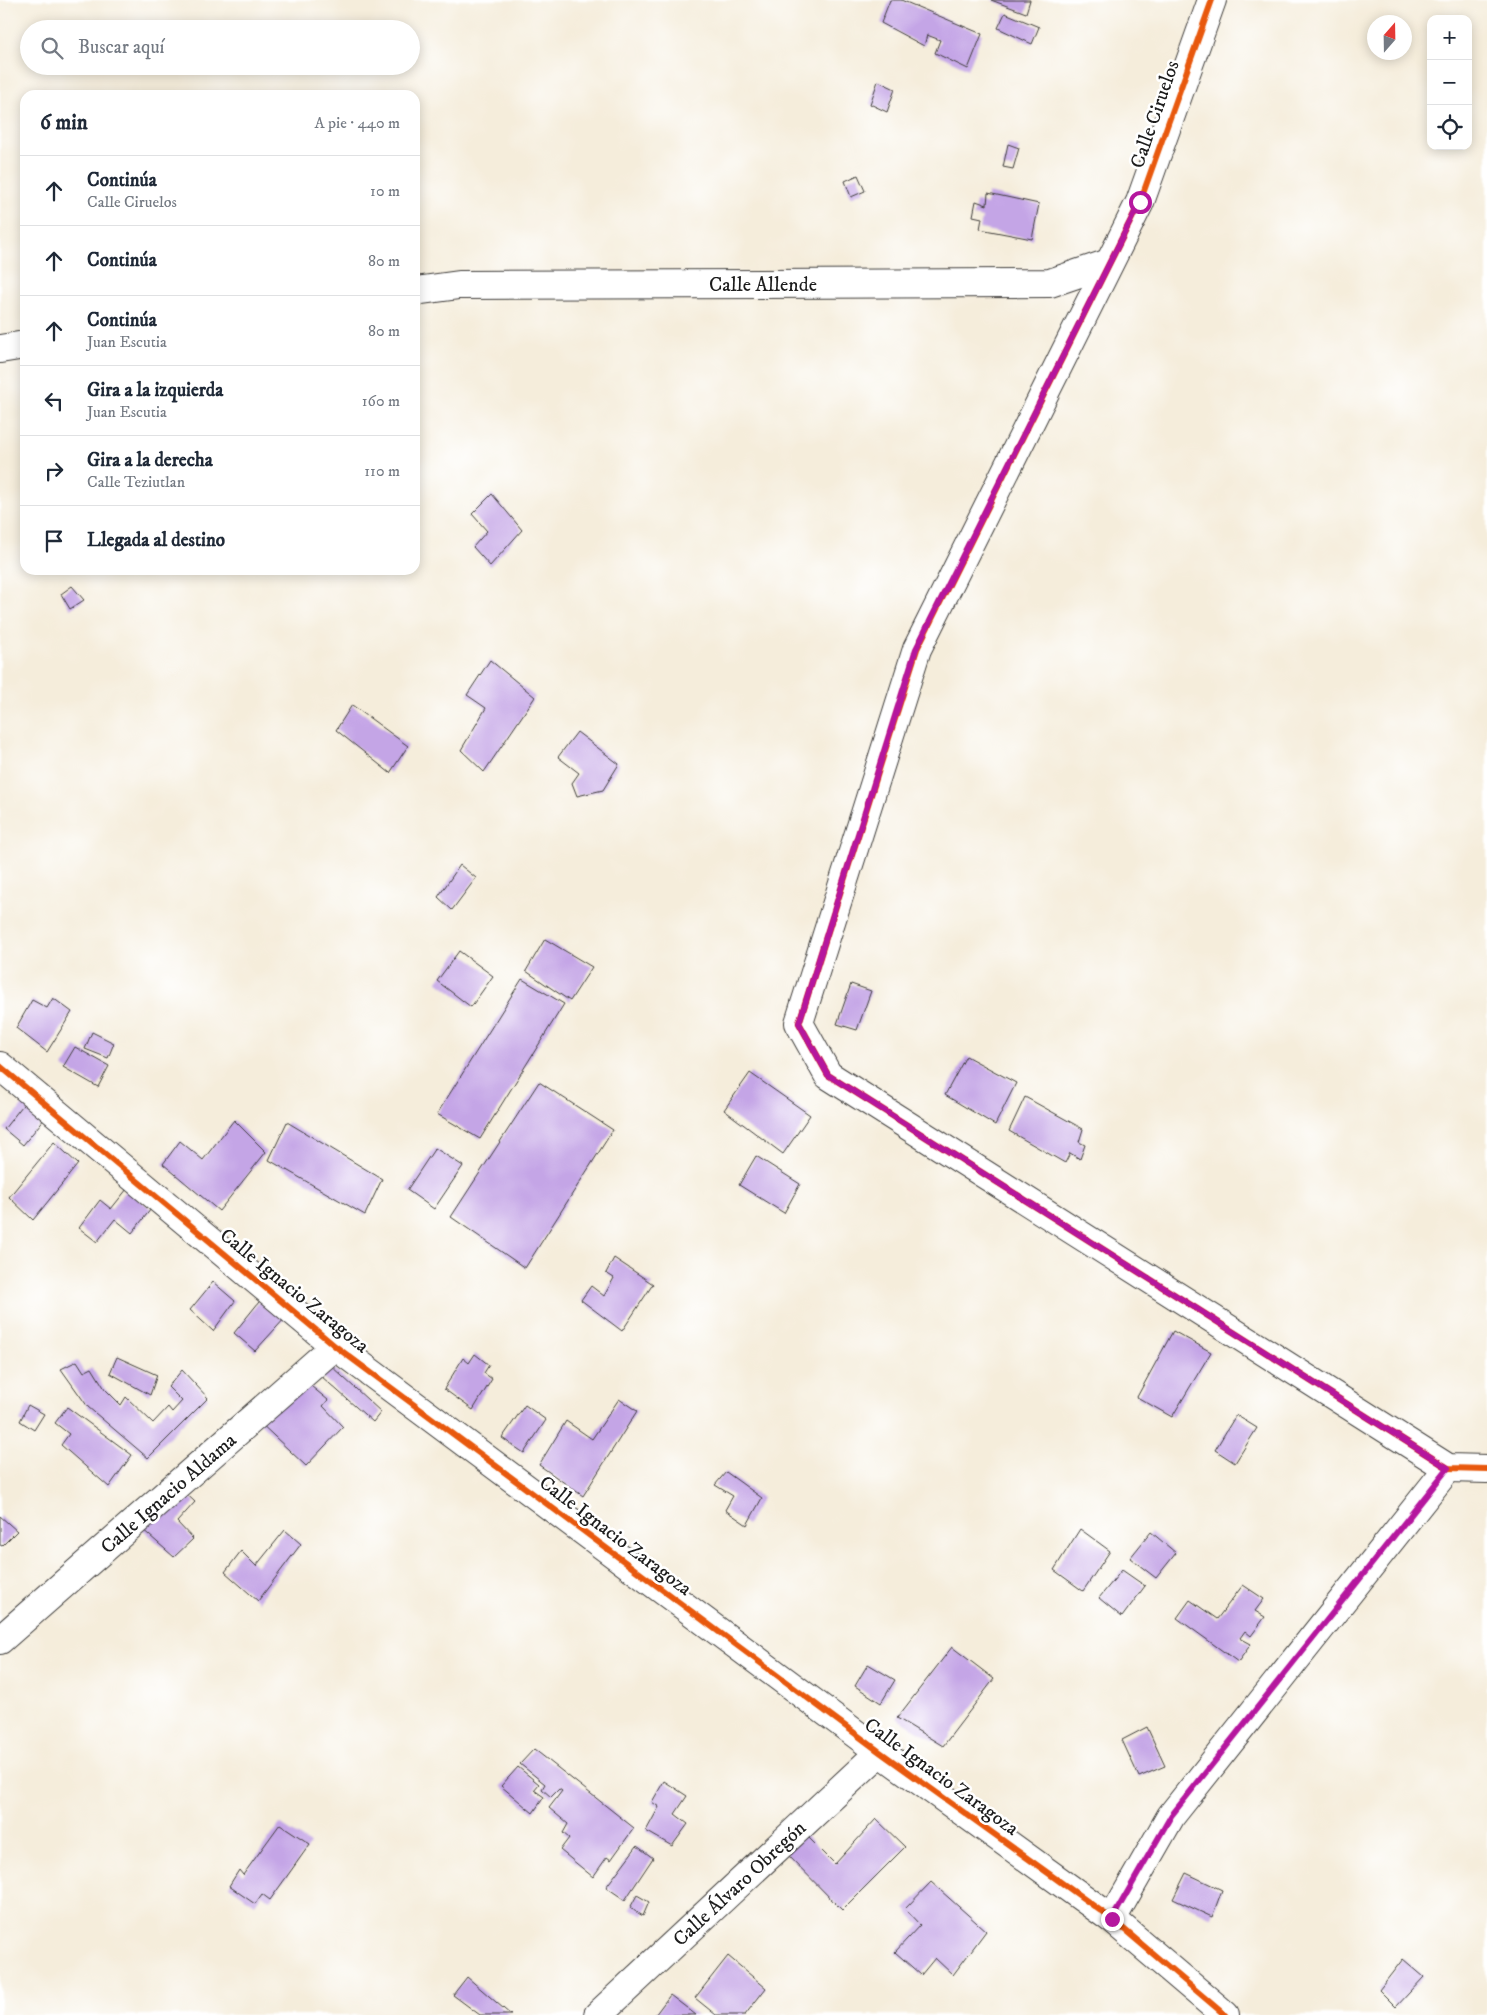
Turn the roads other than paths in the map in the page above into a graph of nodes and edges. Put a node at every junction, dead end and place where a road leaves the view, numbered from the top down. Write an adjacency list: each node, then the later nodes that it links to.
1 (1212, 0): 2 (street, Calle Ciruelos)
2 (1108, 263): 3 (street, Calle Allende); 8 (street, Calle Ciruelos)
3 (420, 291)
4 (20, 346): 5 (street)
5 (0, 349)
6 (0, 1066): 7 (street, Calle Ignacio Zaragoza)
7 (335, 1346): 10 (street, Calle Ignacio Aldama); 11 (street, Calle Ignacio Zaragoza)
8 (1448, 1468): 9 (street); 12 (street)
9 (1487, 1469)
10 (0, 1640)
11 (880, 1752): 12 (street, Calle Ignacio Zaragoza); 13 (street, Calle Álvaro Obregón)
12 (1112, 1919): 14 (street, Calle Ignacio Zaragoza)
13 (598, 2015)
14 (1225, 2015)

